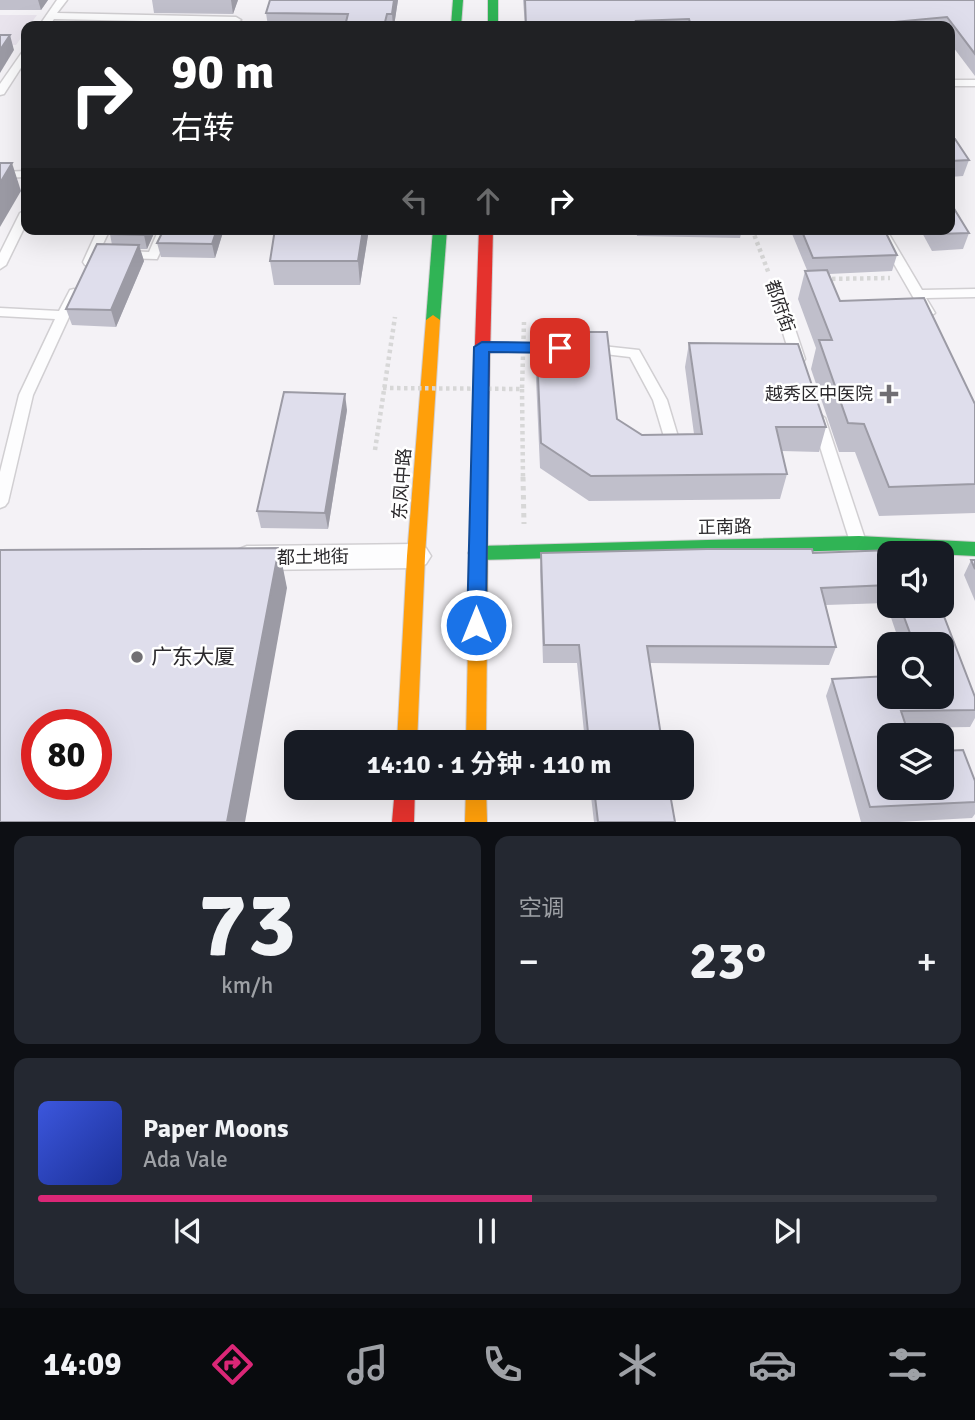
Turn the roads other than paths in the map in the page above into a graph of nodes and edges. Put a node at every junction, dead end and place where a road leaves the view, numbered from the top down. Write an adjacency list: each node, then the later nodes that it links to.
1 (62, 0): 4 (lane)
2 (458, 0): 7 (main road)
3 (494, 0): 8 (main road)
4 (51, 16): 5 (lane); 6 (lane)
5 (236, 20)
6 (48, 21)
7 (456, 21)
8 (493, 21)
9 (21, 60): 12 (lane)
10 (955, 83): 11 (lane)
11 (975, 83)
12 (0, 92)
13 (21, 174): 14 (lane)
14 (0, 175)
15 (21, 223): 22 (lane)
16 (104, 235): 21 (lane)
17 (162, 235): 21 (lane)
18 (440, 235): 37 (main road, 东风中路)
19 (486, 235): 29 (main road)
20 (884, 235): 25 (lane)
21 (105, 254): 27 (lane)
22 (0, 265)
23 (775, 287): 30 (lane, 都府街)
24 (975, 293): 25 (lane)
25 (918, 294): 28 (lane)
26 (0, 312): 27 (lane)
27 (64, 315): 33 (lane)
28 (934, 321)
29 (482, 347): 32 (lane); 36 (main road)
30 (804, 377)
31 (813, 402): 34 (lane)
32 (676, 451)
33 (0, 502)
34 (859, 543): 35 (main road, 正南路); 36 (main road, 正南路)
35 (975, 549)
36 (477, 554): 40 (main road)
37 (416, 556): 38 (street, 都土地街); 39 (main road, 东风中路)
38 (222, 559)
39 (408, 730)
40 (476, 730)
41 (405, 800): 43 (main road)
42 (476, 800): 44 (main road)
43 (404, 821)
44 (476, 821)

